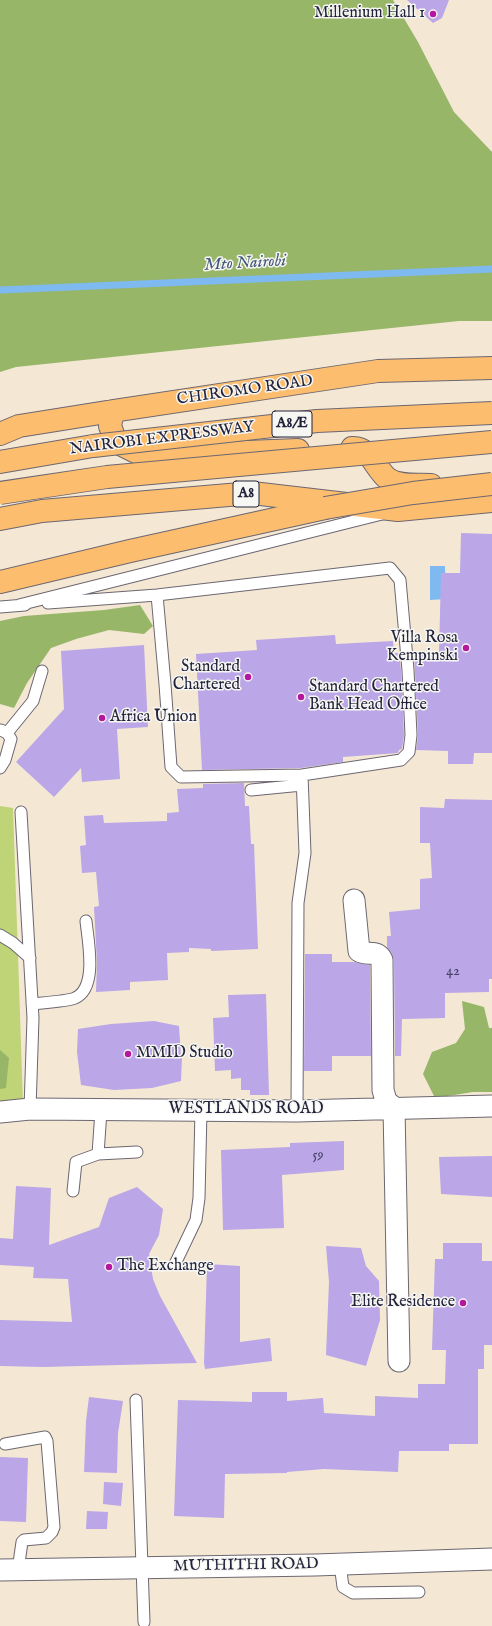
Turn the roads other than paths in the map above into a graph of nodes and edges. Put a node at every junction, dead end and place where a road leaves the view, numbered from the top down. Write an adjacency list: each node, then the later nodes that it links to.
1 (492, 368): 2 (highway, CHIROMO ROAD)
2 (113, 410): 5 (highway, CHIROMO ROAD); 8 (highway)
3 (492, 413): 7 (highway, NAIROBI EXPRESSWAY / A8/E, bridge)
4 (0, 417): 5 (highway)
5 (10, 430)
6 (492, 442): 9 (highway, NAIROBI EXPRESSWAY / A8/E, bridge)
7 (0, 462)
8 (492, 484): 13 (highway, bridge)
9 (0, 493)
10 (492, 501): 11 (highway, A8)
11 (398, 510): 12 (highway, A8); 15 (lane)
12 (0, 518)
13 (0, 582)
14 (157, 595): 15 (lane); 20 (lane); 20 (lane)
15 (19, 605): 16 (lane)
16 (0, 607)
17 (42, 671): 18 (lane)
18 (3, 731): 19 (lane)
19 (0, 768)
20 (302, 780): 21 (lane); 33 (lane)
21 (251, 790)
22 (21, 812): 26 (lane)
23 (354, 900): 29 (street)
24 (86, 922): 27 (lane)
25 (0, 935): 26 (lane)
26 (30, 958): 27 (lane)
27 (32, 1004): 30 (lane)
28 (492, 1106): 29 (street, WESTLANDS ROAD)
29 (394, 1108): 33 (street, WESTLANDS ROAD); 39 (street)
30 (30, 1109): 32 (street, WESTLANDS ROAD); 34 (street, WESTLANDS ROAD)
31 (201, 1110): 32 (street, WESTLANDS ROAD); 33 (street, WESTLANDS ROAD); 38 (lane)
32 (102, 1111): 36 (lane)
33 (297, 1111)
34 (0, 1112)
35 (137, 1152): 36 (lane)
36 (98, 1154): 37 (lane)
37 (73, 1191)
38 (176, 1264)
39 (399, 1361)
40 (136, 1400): 44 (lane)
41 (5, 1444): 45 (lane)
42 (492, 1559): 43 (street, MUTHITHI ROAD)
43 (340, 1564): 44 (street, MUTHITHI ROAD); 46 (lane)
44 (143, 1568): 45 (street, MUTHITHI ROAD); 47 (lane)
45 (9, 1570)
46 (419, 1592)
47 (144, 1622)

